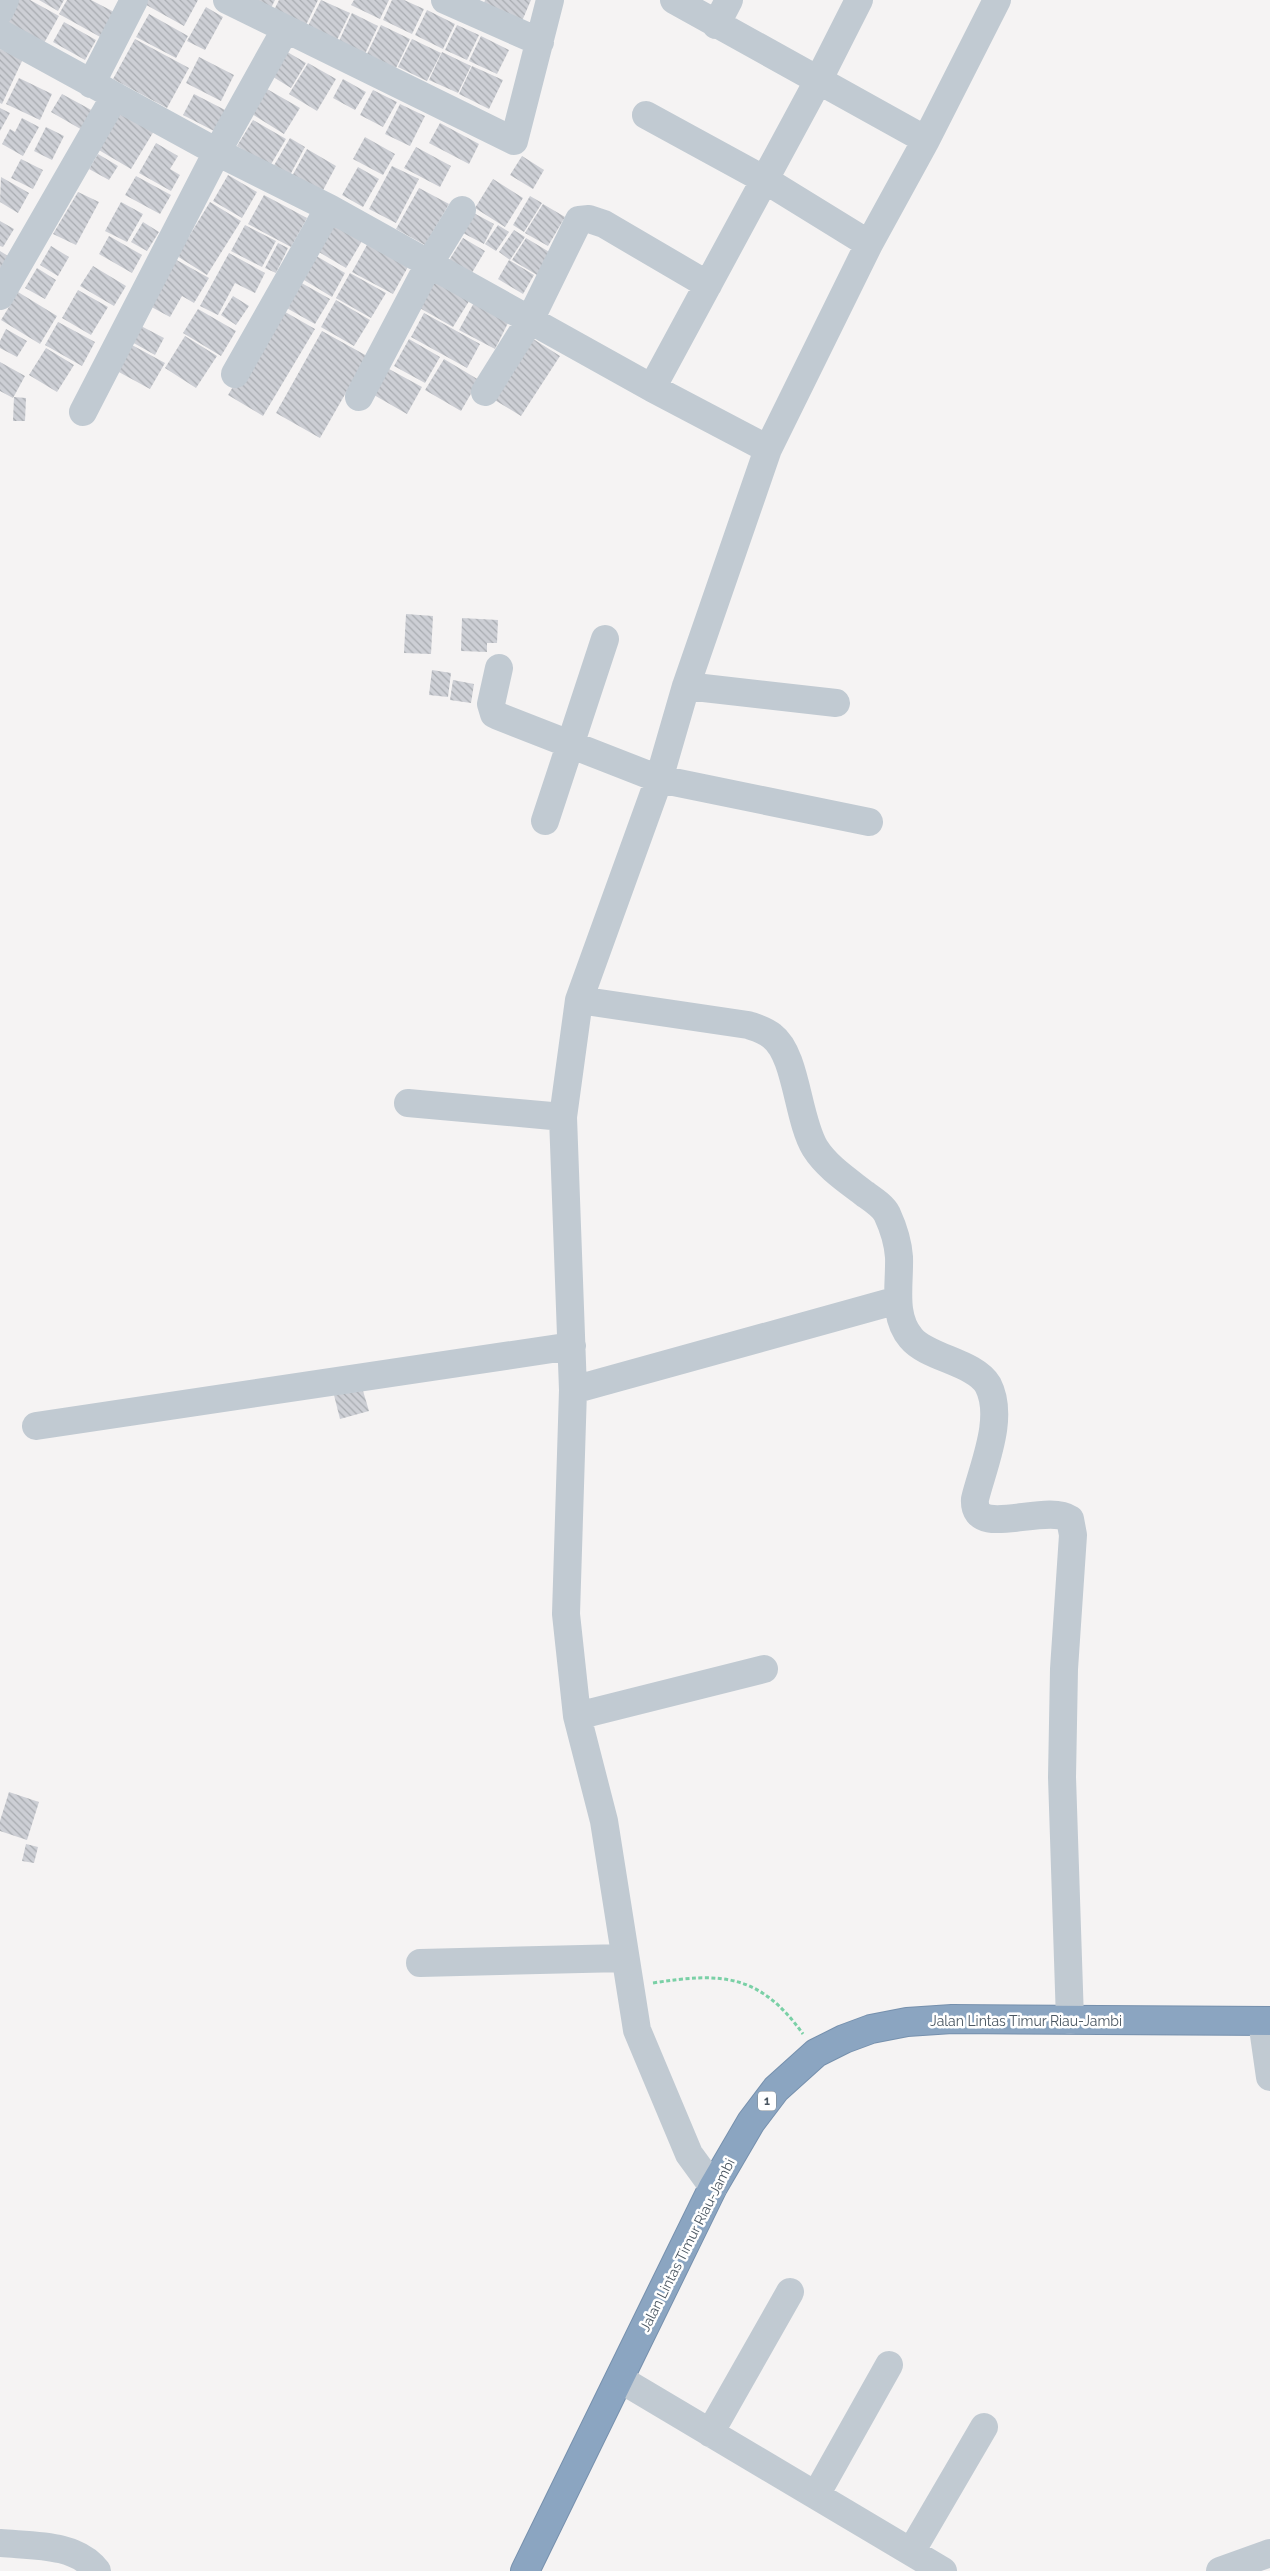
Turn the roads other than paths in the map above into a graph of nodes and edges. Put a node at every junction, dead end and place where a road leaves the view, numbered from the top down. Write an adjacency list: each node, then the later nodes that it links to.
1 (5, 0): 10 (street)
2 (134, 0): 16 (street)
3 (227, 0): 12 (street)
4 (444, 0): 14 (street)
5 (550, 0): 14 (street)
6 (674, 0): 11 (street)
7 (729, 0): 11 (street)
8 (859, 0): 15 (street)
9 (996, 0): 19 (street)
10 (0, 10)
11 (716, 25): 15 (street)
12 (285, 30): 14 (street); 20 (street)
13 (0, 33): 16 (street)
14 (540, 42)
15 (818, 82): 19 (street); 21 (street)
16 (91, 84): 17 (street)
17 (115, 96): 20 (street); 27 (street)
18 (646, 115): 21 (street)
19 (926, 140): 24 (street)
20 (217, 152): 22 (street); 33 (street)
21 (765, 180): 24 (street); 26 (street)
22 (329, 208): 25 (street); 29 (street)
23 (462, 210): 25 (street)
24 (869, 244): 34 (street)
25 (429, 264): 28 (street); 32 (street)
26 (708, 284): 28 (street); 30 (street)
27 (0, 296)
28 (530, 320): 30 (street); 31 (street)
29 (235, 374)
30 (652, 388): 34 (street)
31 (485, 392)
32 (360, 397)
33 (83, 412)
34 (768, 449): 37 (street)
35 (605, 639): 39 (street)
36 (499, 668): 39 (street)
37 (686, 686): 38 (street); 40 (street)
38 (836, 703)
39 (571, 744): 40 (street); 41 (street)
40 (659, 779): 42 (street); 43 (street)
41 (545, 821)
42 (869, 822)
43 (579, 1000): 45 (street); 46 (street)
44 (408, 1103): 45 (street)
45 (562, 1117): 47 (street)
46 (898, 1300): 48 (street); 54 (street)
47 (572, 1346): 48 (street); 49 (street)
48 (574, 1390): 51 (street)
49 (36, 1426)
50 (764, 1669): 51 (street)
51 (577, 1716): 52 (street)
52 (624, 1958): 53 (street); 57 (street)
53 (420, 1963)
54 (1070, 2020): 55 (highway, Jalan Lintas Timur Riau-Jambi / 1); 57 (highway, Jalan Lintas Timur Riau-Jambi / 1)
55 (1266, 2021): 56 (street)
56 (1270, 2077)
57 (713, 2187): 60 (highway, Jalan Lintas Timur Riau-Jambi / 1)
58 (790, 2292): 62 (street)
59 (890, 2365): 63 (street)
60 (620, 2380): 62 (street); 68 (highway, Jalan Lintas Timur Riau-Jambi / 1)
61 (984, 2427): 65 (street)
62 (710, 2433): 63 (street)
63 (816, 2495): 65 (street)
64 (0, 2543): 67 (street)
65 (911, 2552): 69 (street)
66 (1270, 2553): 70 (street)
67 (97, 2571)
68 (525, 2571)
69 (943, 2571)
70 (1220, 2571)

